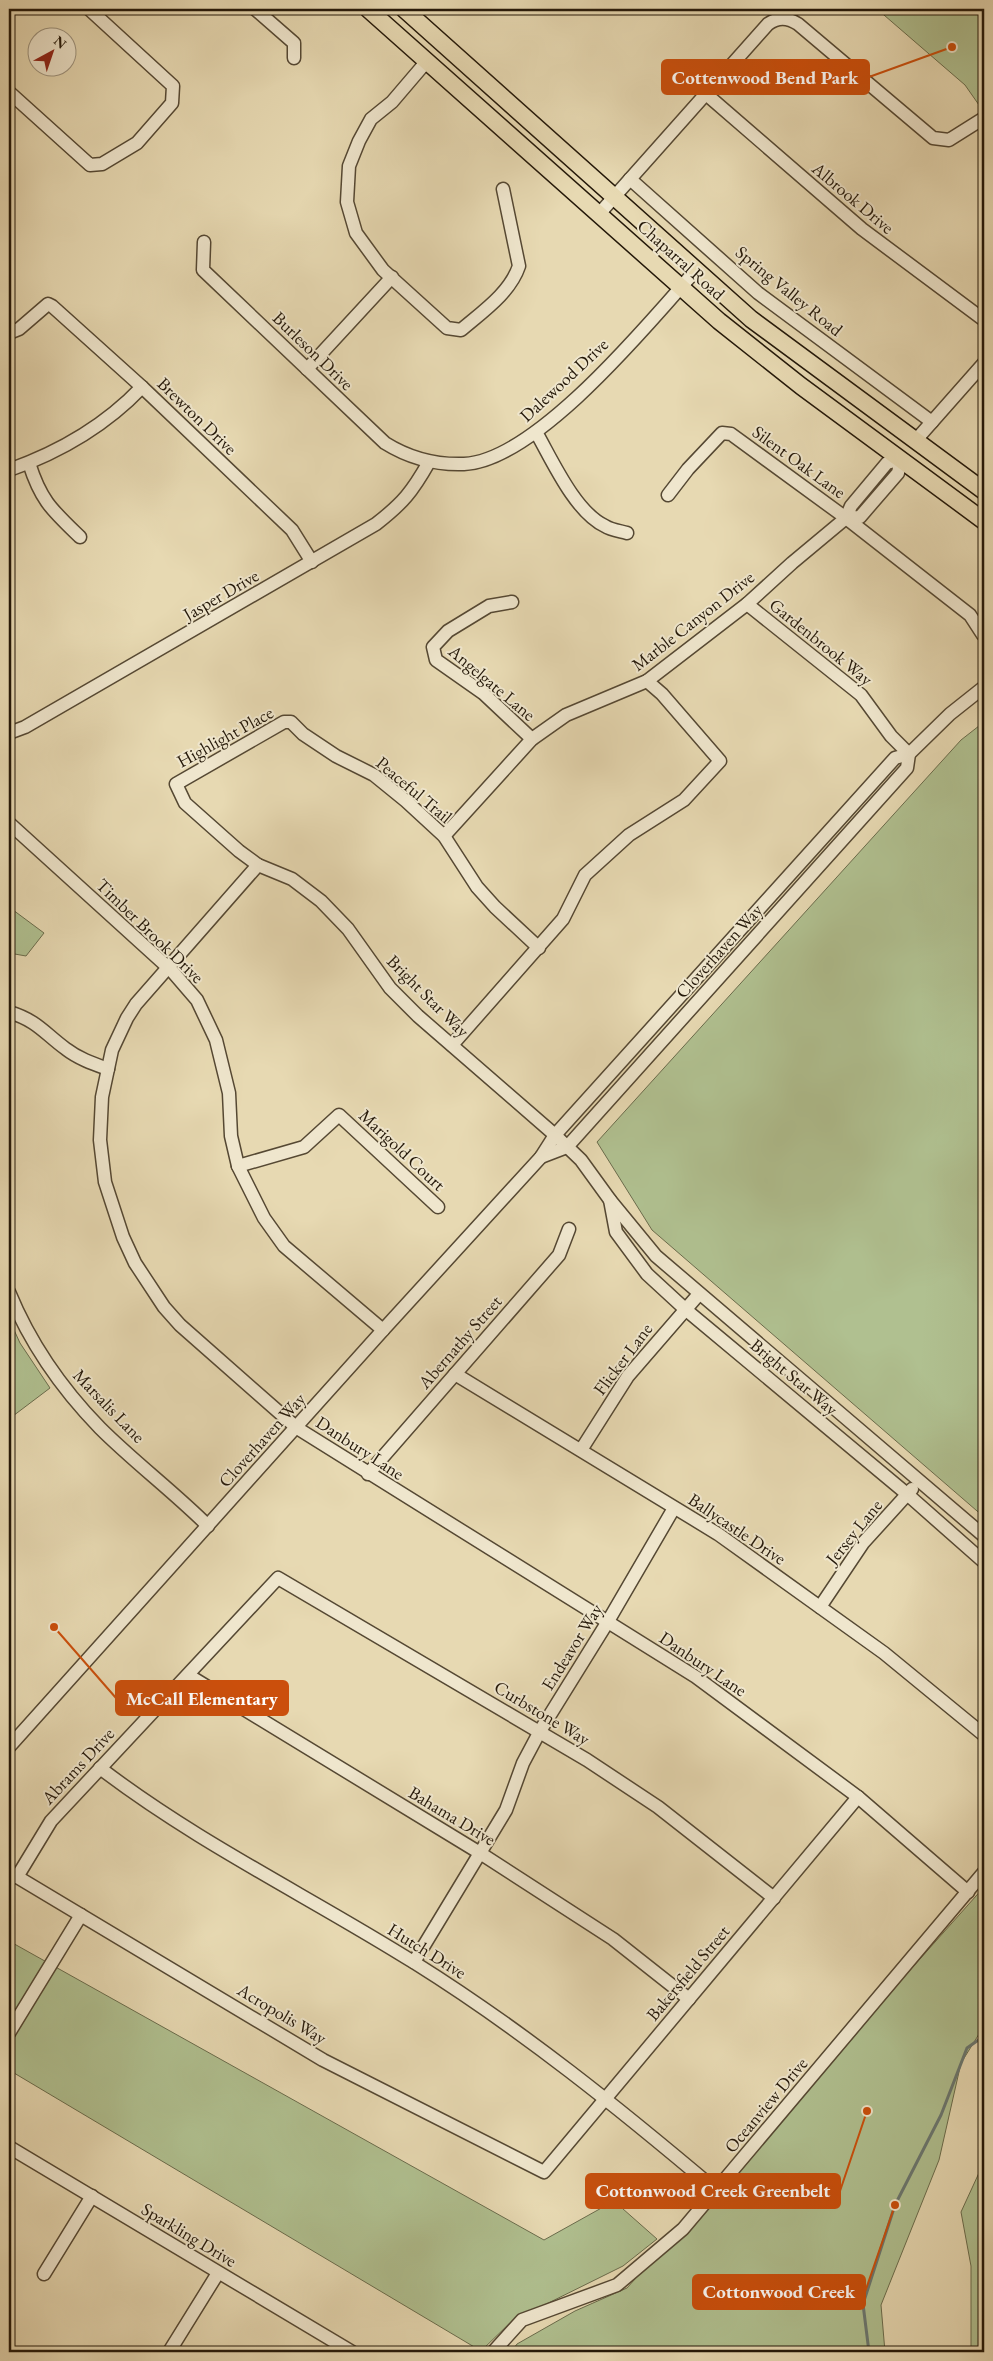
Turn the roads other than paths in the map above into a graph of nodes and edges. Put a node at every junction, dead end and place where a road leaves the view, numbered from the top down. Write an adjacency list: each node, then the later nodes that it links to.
1 (89, 9): 8 (street)
2 (255, 9): 6 (street)
3 (368, 9): 7 (main road, Chaparral Road)
4 (404, 9): 5 (main road, Chaparral Road)
5 (442, 42): 7 (main road); 13 (main road, Chaparral Road)
6 (294, 58)
7 (427, 61): 14 (main road, Chaparral Road); 17 (street)
8 (9, 92)
9 (706, 94): 10 (street); 11 (street); 19 (street, Albrook Drive)
10 (984, 118)
11 (630, 179): 13 (street); 24 (street, Spring Valley Road)
12 (503, 189): 17 (street)
13 (614, 197): 14 (street); 16 (main road, Chaparral Road)
14 (599, 214): 18 (main road, Chaparral Road)
15 (204, 242): 22 (street, Burleson Drive)
16 (696, 270): 18 (street, Dalewood Drive); 26 (main road, Chaparral Road)
17 (392, 278): 22 (street)
18 (681, 287): 25 (street, Dalewood Drive); 27 (main road, Chaparral Road)
19 (984, 320)
20 (9, 333): 23 (street, Brewton Drive)
21 (984, 363): 24 (street)
22 (307, 369): 28 (street, Burleson Drive)
23 (142, 387): 29 (street); 37 (street, Brewton Drive)
24 (932, 422): 26 (street)
25 (536, 432): 28 (street, Dalewood Drive); 35 (street)
26 (916, 440): 27 (main road); 31 (main road, Chaparral Road)
27 (901, 459): 33 (street, Marble Canyon Drive); 34 (main road, Chaparral Road)
28 (429, 462): 37 (street, Jasper Drive)
29 (29, 463): 30 (street); 36 (street)
30 (9, 470)
31 (984, 491)
32 (668, 495): 33 (street, Silent Oak Lane)
33 (846, 518): 39 (street, Marble Canyon Drive); 40 (street, Silent Oak Lane)
34 (984, 522)
35 (627, 533)
36 (80, 537)
37 (312, 562): 44 (street, Jasper Drive)
38 (512, 602): 45 (street, Angelgate Lane)
39 (747, 604): 41 (street, Marble Canyon Drive); 46 (street, Gardenbrook Way)
40 (983, 635)
41 (648, 681): 45 (street, Marble Canyon Drive); 51 (street)
42 (984, 687): 46 (street, Cloverhaven Way)
43 (291, 722): 47 (street, Highlight Place); 49 (street, Peaceful Trail)
44 (9, 733)
45 (532, 739): 49 (street, Marble Canyon Drive)
46 (909, 754): 56 (street, Cloverhaven Way); 57 (street, Cloverhaven Way)
47 (176, 784): 50 (street, Bright Star Way)
48 (9, 823): 52 (street, Timber Brook Drive)
49 (444, 836): 51 (street, Peaceful Trail)
50 (258, 865): 52 (street, Danbury Lane); 54 (street, Bright Star Way)
51 (539, 948): 54 (street)
52 (169, 968): 55 (street, Danbury Lane); 59 (street, Timber Brook Drive)
53 (9, 1012): 55 (street)
54 (452, 1045): 56 (street, Bright Star Way)
55 (108, 1069): 68 (street, Danbury Lane)
56 (556, 1135): 57 (street, Bright Star Way); 58 (street, Cloverhaven Way)
57 (567, 1147): 58 (street, Cloverhaven Way); 60 (street, Bright Star Way)
58 (541, 1157): 66 (street, Cloverhaven Way)
59 (238, 1166): 61 (street, Marigold Court); 66 (street, Timber Brook Drive)
60 (610, 1200): 64 (street, Bright Star Way); 65 (street, Bright Star Way)
61 (438, 1207)
62 (569, 1229): 67 (street, Abernathy Street)
63 (9, 1292): 74 (street, Marsalis Lane)
64 (699, 1294): 65 (street, Flicker Lane); 71 (street, Bright Star Way)
65 (685, 1309): 69 (street, Flicker Lane); 72 (street, Bright Star Way)
66 (382, 1330): 68 (street, Cloverhaven Way)
67 (455, 1374): 69 (street, Ballycastle Drive); 70 (street, Abernathy Street)
68 (297, 1428): 70 (street, Danbury Lane); 74 (street, Cloverhaven Way)
69 (581, 1450): 73 (street, Ballycastle Drive)
70 (368, 1474): 79 (street, Danbury Lane)
71 (919, 1482): 72 (street, Jersey Lane); 75 (street, Bright Star Way)
72 (907, 1494): 76 (street, Bright Star Way); 78 (street, Jersey Lane)
73 (674, 1508): 78 (street, Ballycastle Drive); 79 (street, Endeavor Way)
74 (208, 1526): 83 (street, Cloverhaven Way)
75 (984, 1536)
76 (984, 1562)
77 (278, 1578): 80 (street, Abrams Drive); 81 (street, Curbstone Way)
78 (820, 1607): 82 (street, Ballycastle Drive)
79 (607, 1623): 81 (street, Endeavor Way); 85 (street, Danbury Lane)
80 (188, 1675): 84 (street, Abrams Drive); 86 (street, Bahama Drive)
81 (540, 1731): 86 (street, Endeavor Way); 90 (street, Curbstone Way)
82 (984, 1735)
83 (9, 1747)
84 (100, 1768): 88 (street, Abrams Drive); 92 (street, Hutch Drive)
85 (858, 1797): 89 (street, Danbury Lane); 90 (street, Bakersfield Street)
86 (480, 1853): 92 (street, Endeavor Way); 93 (street, Bahama Drive)
87 (984, 1872): 89 (street, Oceanview Drive)
88 (13, 1875): 91 (street, Acropolis Way)
89 (968, 1892): 98 (street, Oceanview Drive)
90 (774, 1898): 93 (street, Bakersfield Street)
91 (81, 1915): 94 (street); 97 (street, Acropolis Way)
92 (414, 1962): 95 (street, Hutch Drive)
93 (688, 1999): 95 (street, Bakersfield Street)
94 (9, 2032)
95 (606, 2099): 97 (street, Bakersfield Street); 98 (street, Hutch Drive)
96 (9, 2147): 99 (street, Sparkling Drive)
97 (544, 2172)
98 (716, 2191): 105 (street, Oceanview Drive)
99 (92, 2196): 100 (street, Sparkling Drive); 101 (street)
100 (218, 2273): 102 (street, Sparkling Drive); 103 (street)
101 (44, 2274)
102 (334, 2348): 104 (street, Sparkling Drive)
103 (170, 2352)
104 (352, 2352)
105 (493, 2352)

